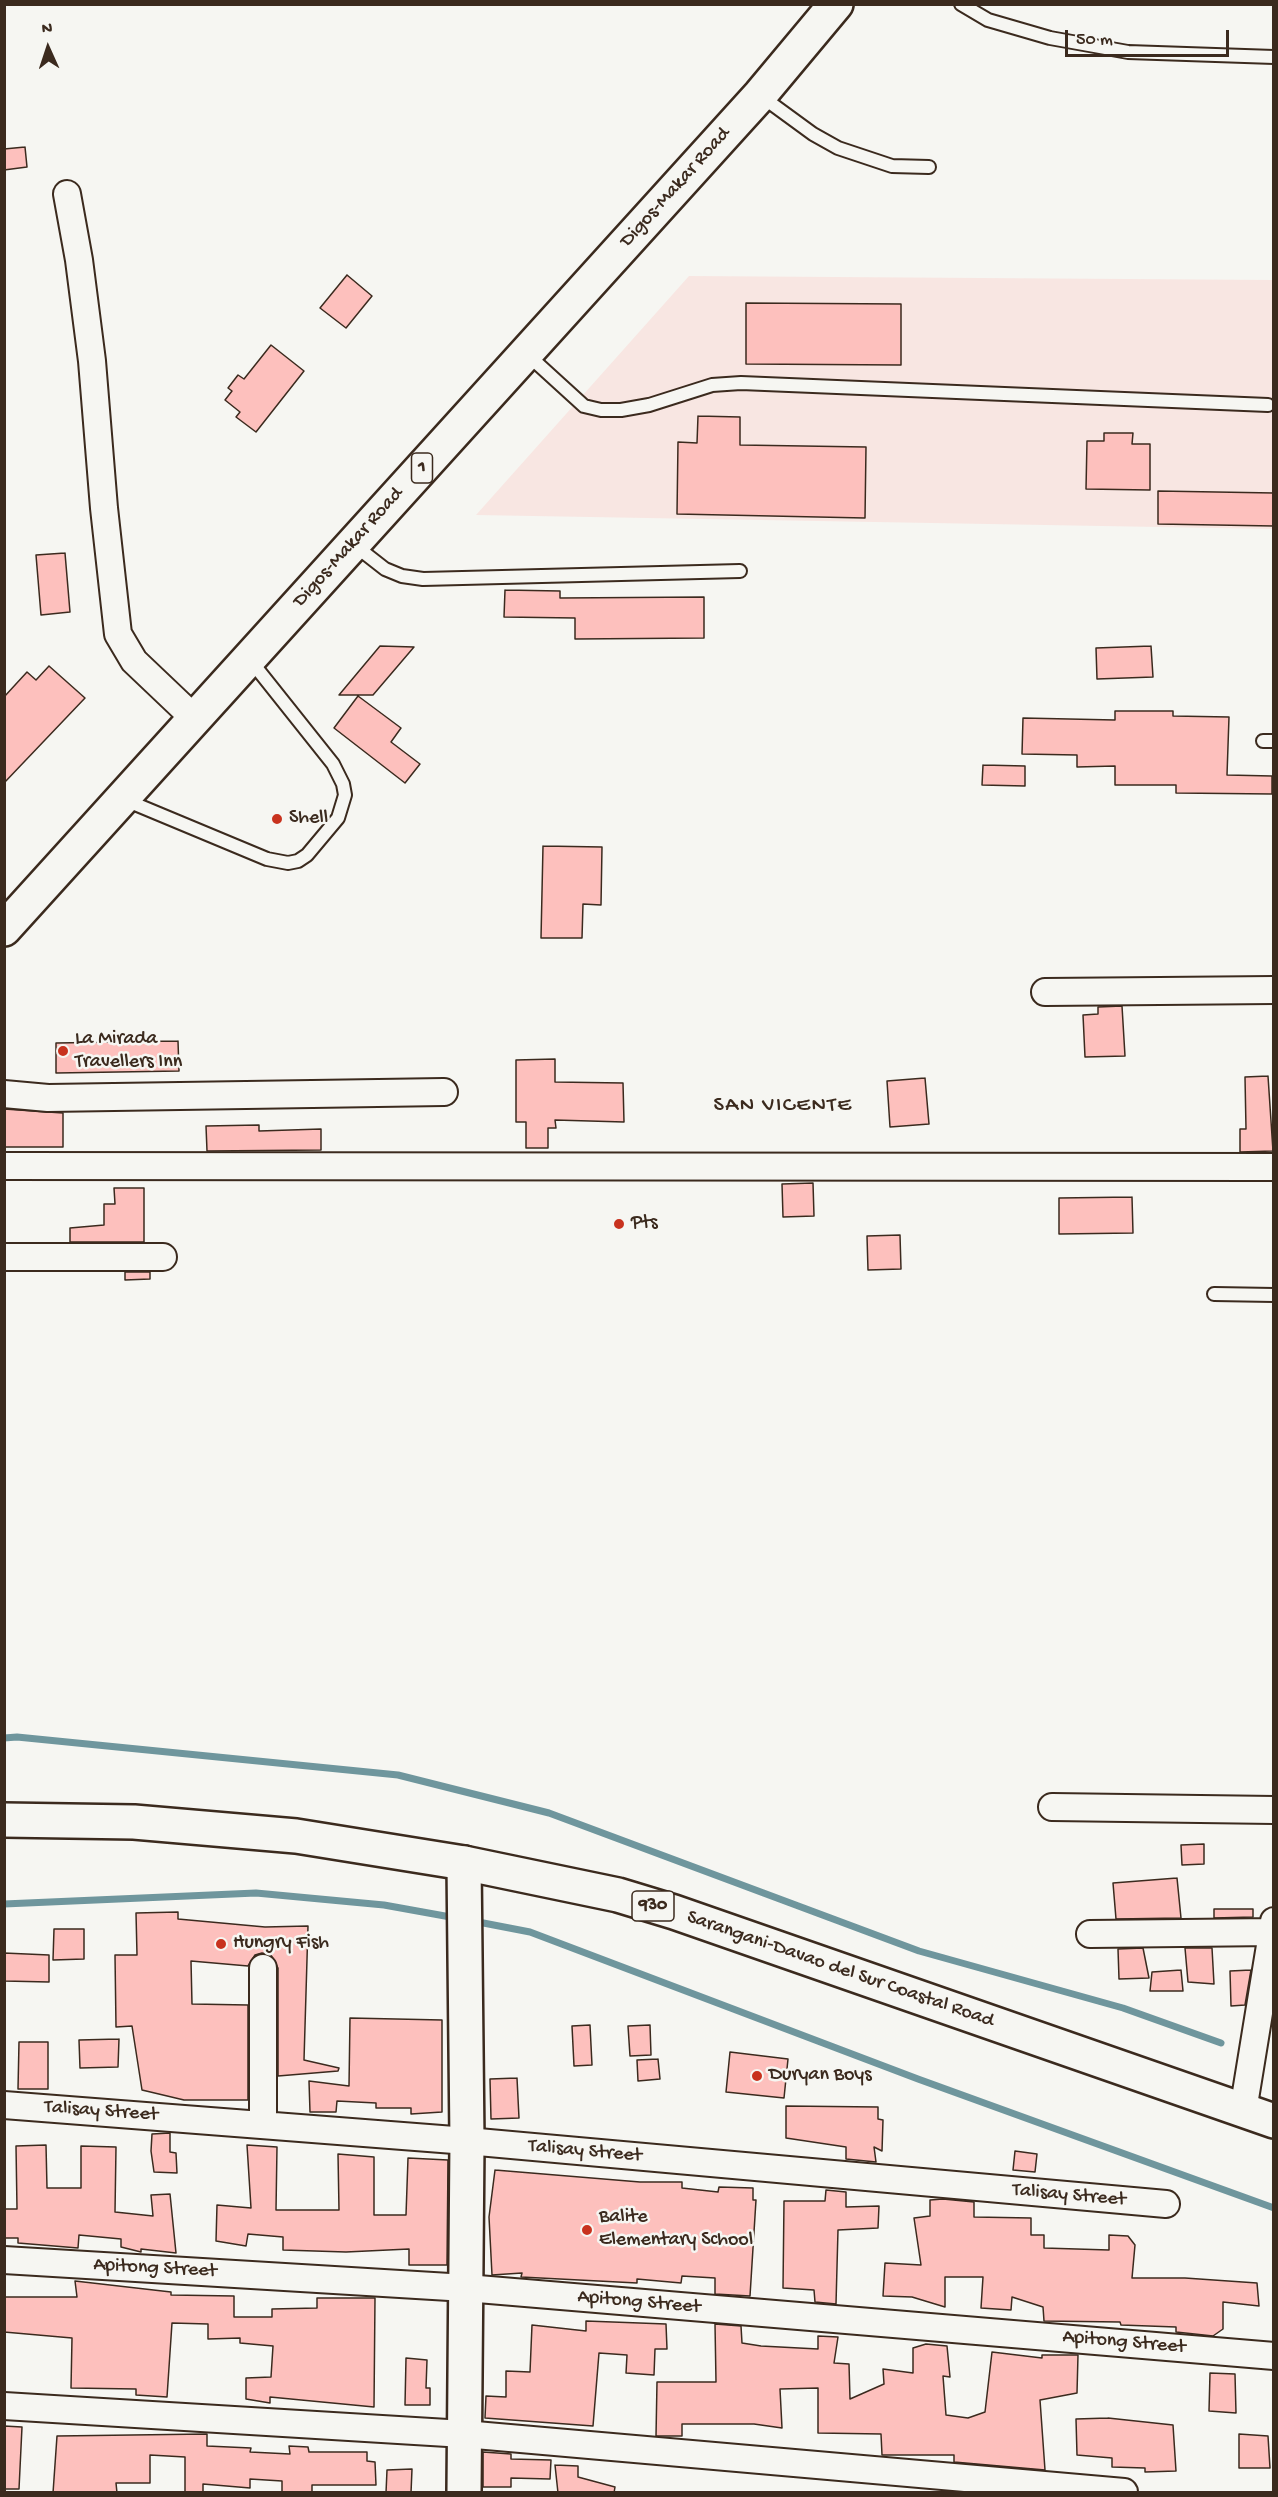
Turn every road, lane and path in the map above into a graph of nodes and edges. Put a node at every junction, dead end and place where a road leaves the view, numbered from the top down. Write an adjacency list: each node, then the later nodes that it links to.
1 (836, 4): 4 (main road, Digos-Makar Road / 1)
2 (961, 4): 3 (lane)
3 (1274, 57)
4 (760, 95): 5 (lane); 7 (main road, Digos-Makar Road / 1)
5 (929, 167)
6 (67, 194): 12 (street)
7 (526, 354): 8 (lane); 9 (main road, Digos-Makar Road / 1)
8 (1268, 405)
9 (353, 544): 10 (lane); 11 (main road, Digos-Makar Road / 1)
10 (740, 571)
11 (249, 659): 12 (main road, Digos-Makar Road / 1); 13 (lane)
12 (195, 719): 13 (main road, Digos-Makar Road / 1)
13 (122, 799): 14 (main road, Digos-Makar Road / 1)
14 (4, 929)
15 (1274, 990): 16 (street)
16 (1045, 992)
17 (444, 1092): 18 (street)
18 (4, 1094)
19 (4, 1166): 20 (street)
20 (1274, 1167)
21 (4, 1257): 22 (street)
22 (163, 1257)
23 (1214, 1294): 24 (lane)
24 (1274, 1295)
25 (1052, 1807): 26 (street)
26 (1274, 1810)
27 (4, 1820): 28 (main road, Sarangani-Davao del Sur Coastal Road / 930)
28 (464, 1863): 33 (main road, Sarangani-Davao del Sur Coastal Road / 930); 35 (main road)
29 (1273, 1929): 30 (street); 33 (street)
30 (1090, 1934)
31 (263, 1968): 34 (street)
32 (4, 2105): 34 (street, Talisay Street)
33 (1258, 2116)
34 (263, 2125): 35 (street, Talisay Street)
35 (467, 2141): 36 (street, Talisay Street); 38 (main road)
36 (1166, 2204)
37 (4, 2260): 38 (street, Apitong Street)
38 (466, 2288): 39 (street, Apitong Street); 41 (main road)
39 (1274, 2356)
40 (4, 2406): 41 (street)
41 (464, 2434): 42 (main road); 43 (street)
42 (464, 2493)
43 (1124, 2493)

